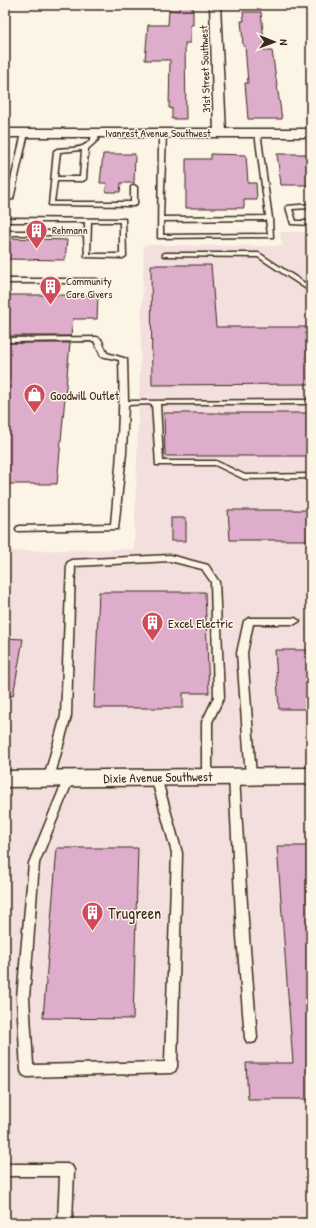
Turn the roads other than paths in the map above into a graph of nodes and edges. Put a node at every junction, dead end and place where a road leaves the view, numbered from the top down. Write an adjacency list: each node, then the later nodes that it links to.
1 (215, 5): 6 (street, 31st Street Southwest)
2 (5, 132): 3 (street, Ivanrest Avenue Southwest)
3 (25, 132): 4 (street, Ivanrest Avenue Southwest); 12 (lane)
4 (96, 133): 5 (street, Ivanrest Avenue Southwest); 9 (lane)
5 (163, 133): 6 (street, Ivanrest Avenue Southwest); 15 (lane)
6 (220, 133): 7 (street, Ivanrest Avenue Southwest)
7 (258, 133): 8 (street, Ivanrest Avenue Southwest); 14 (lane)
8 (311, 133)
9 (85, 148): 10 (lane); 10 (lane)
10 (54, 180): 11 (lane)
11 (134, 187)
12 (5, 199)
13 (311, 206): 18 (lane)
14 (269, 218): 15 (lane); 15 (lane)
15 (161, 219)
16 (5, 220): 17 (lane)
17 (88, 220): 20 (lane); 20 (lane)
18 (311, 223)
19 (5, 233): 20 (lane)
20 (88, 233)
21 (165, 255): 24 (lane)
22 (5, 281): 23 (lane)
23 (97, 281)
24 (311, 290)
25 (5, 340): 28 (lane)
26 (156, 402): 27 (lane); 28 (lane); 29 (lane)
27 (311, 402)
28 (124, 403): 30 (lane)
29 (311, 476)
30 (20, 529)
31 (295, 621): 35 (lane)
32 (311, 776): 35 (street, Dixie Avenue Southwest)
33 (156, 777): 34 (street, Dixie Avenue Southwest); 37 (street, Dixie Avenue Southwest); 37 (lane)
34 (207, 777): 35 (street, Dixie Avenue Southwest); 36 (lane)
35 (243, 777): 39 (lane)
36 (49, 778): 37 (street, Dixie Avenue Southwest); 38 (street, Dixie Avenue Southwest)
37 (69, 778)
38 (5, 779)
39 (251, 1038)
40 (5, 1170): 41 (lane)
41 (65, 1223)

